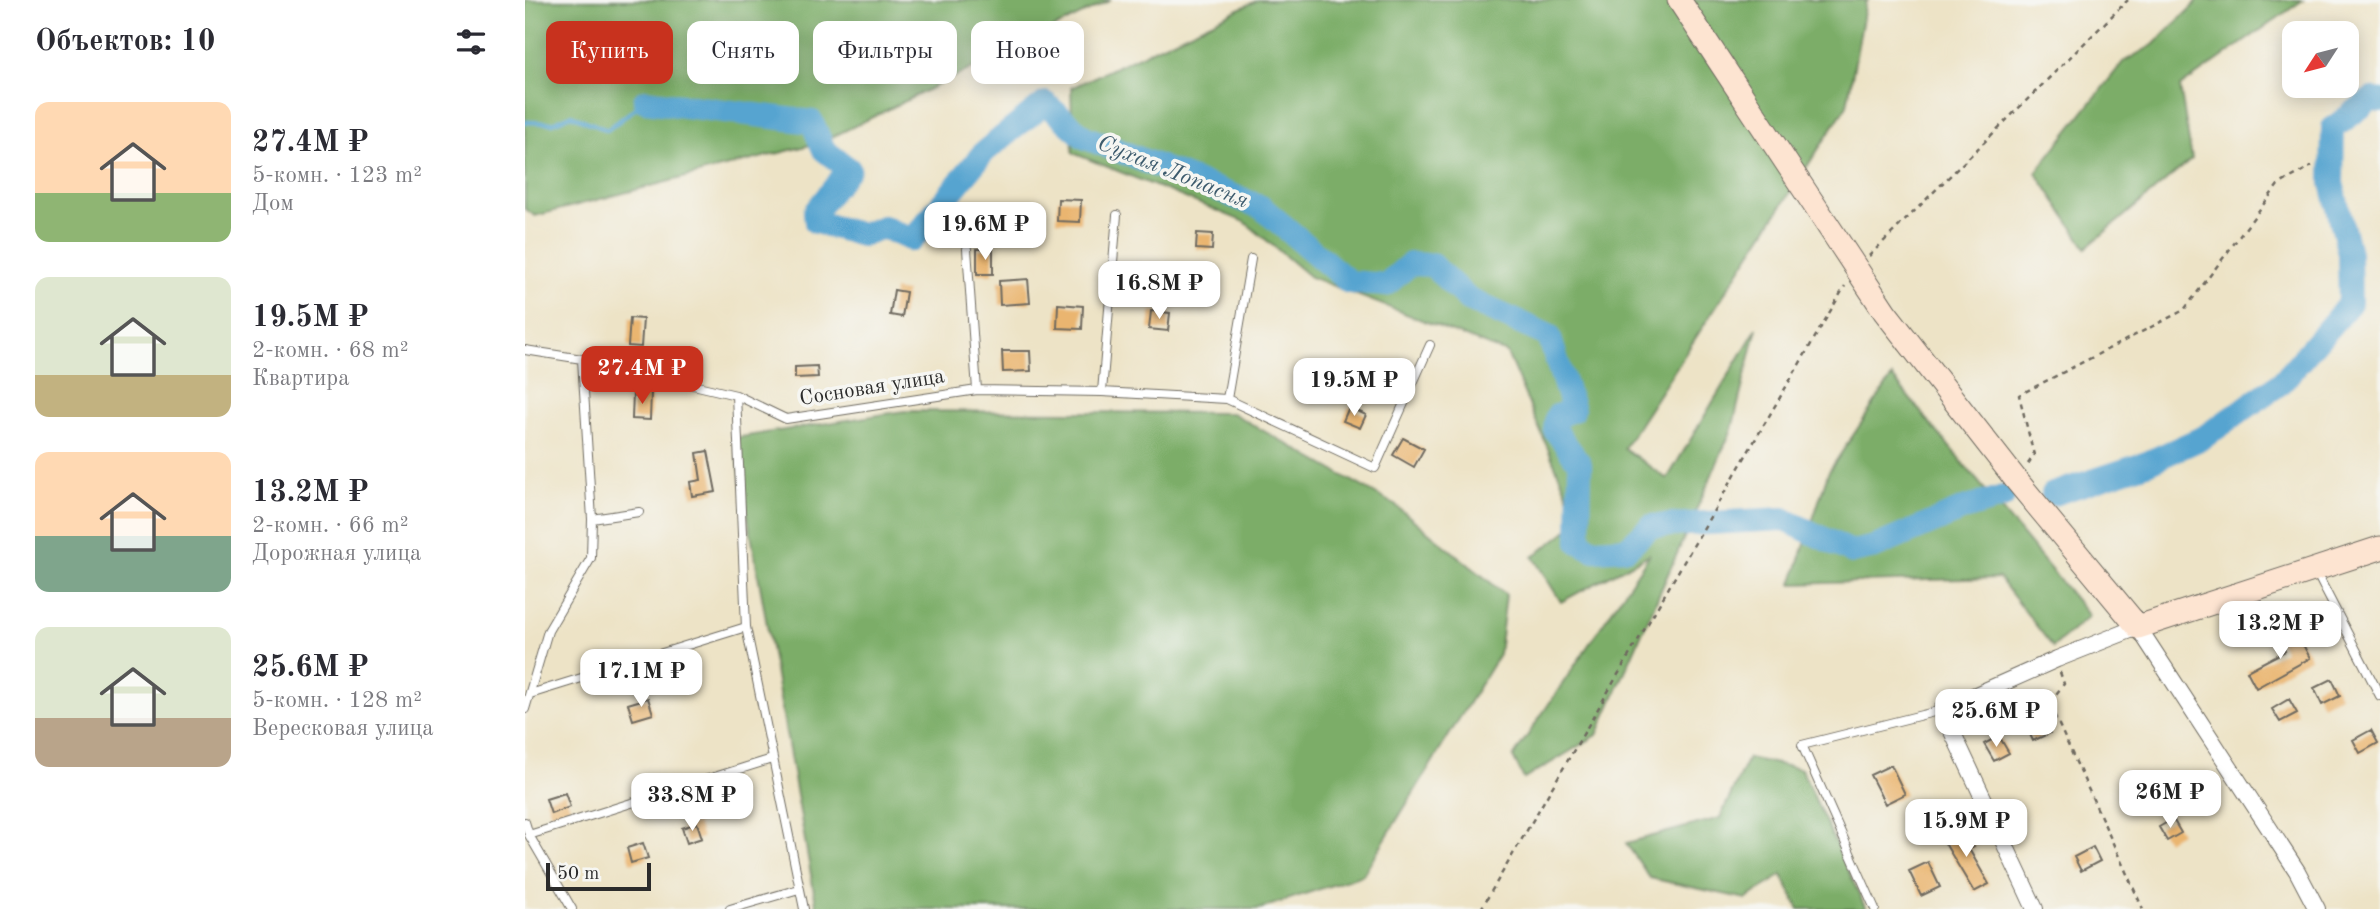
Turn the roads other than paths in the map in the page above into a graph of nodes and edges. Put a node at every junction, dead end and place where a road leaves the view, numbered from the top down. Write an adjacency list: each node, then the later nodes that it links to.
1 (1679, 0): 17 (street)
2 (1117, 215): 9 (lane)
3 (967, 249): 8 (lane, Сосновая улица)
4 (1251, 259): 11 (lane)
5 (1430, 345): 11 (lane, Сосновая улица)
6 (525, 350): 7 (lane, Сосновая улица)
7 (582, 359): 10 (lane, Сосновая улица); 13 (lane)
8 (977, 390): 9 (lane, Сосновая улица); 10 (lane, Сосновая улица)
9 (1102, 392): 11 (lane, Сосновая улица)
10 (736, 395): 16 (lane)
11 (1227, 398)
12 (639, 512): 13 (lane)
13 (593, 519): 18 (lane)
14 (2380, 548): 15 (street)
15 (2315, 569): 17 (street); 19 (lane)
16 (746, 626): 18 (lane); 22 (lane)
17 (2138, 627): 21 (street); 31 (street)
18 (530, 694): 20 (lane)
19 (2380, 696)
20 (525, 709)
21 (1942, 710): 29 (lane); 30 (street)
22 (772, 759): 24 (lane); 25 (lane)
23 (525, 822): 24 (lane)
24 (529, 835): 26 (lane)
25 (799, 889): 27 (lane); 28 (lane)
26 (572, 909)
27 (730, 909)
28 (804, 909)
29 (1875, 909)
30 (2035, 909)
31 (2317, 909)

